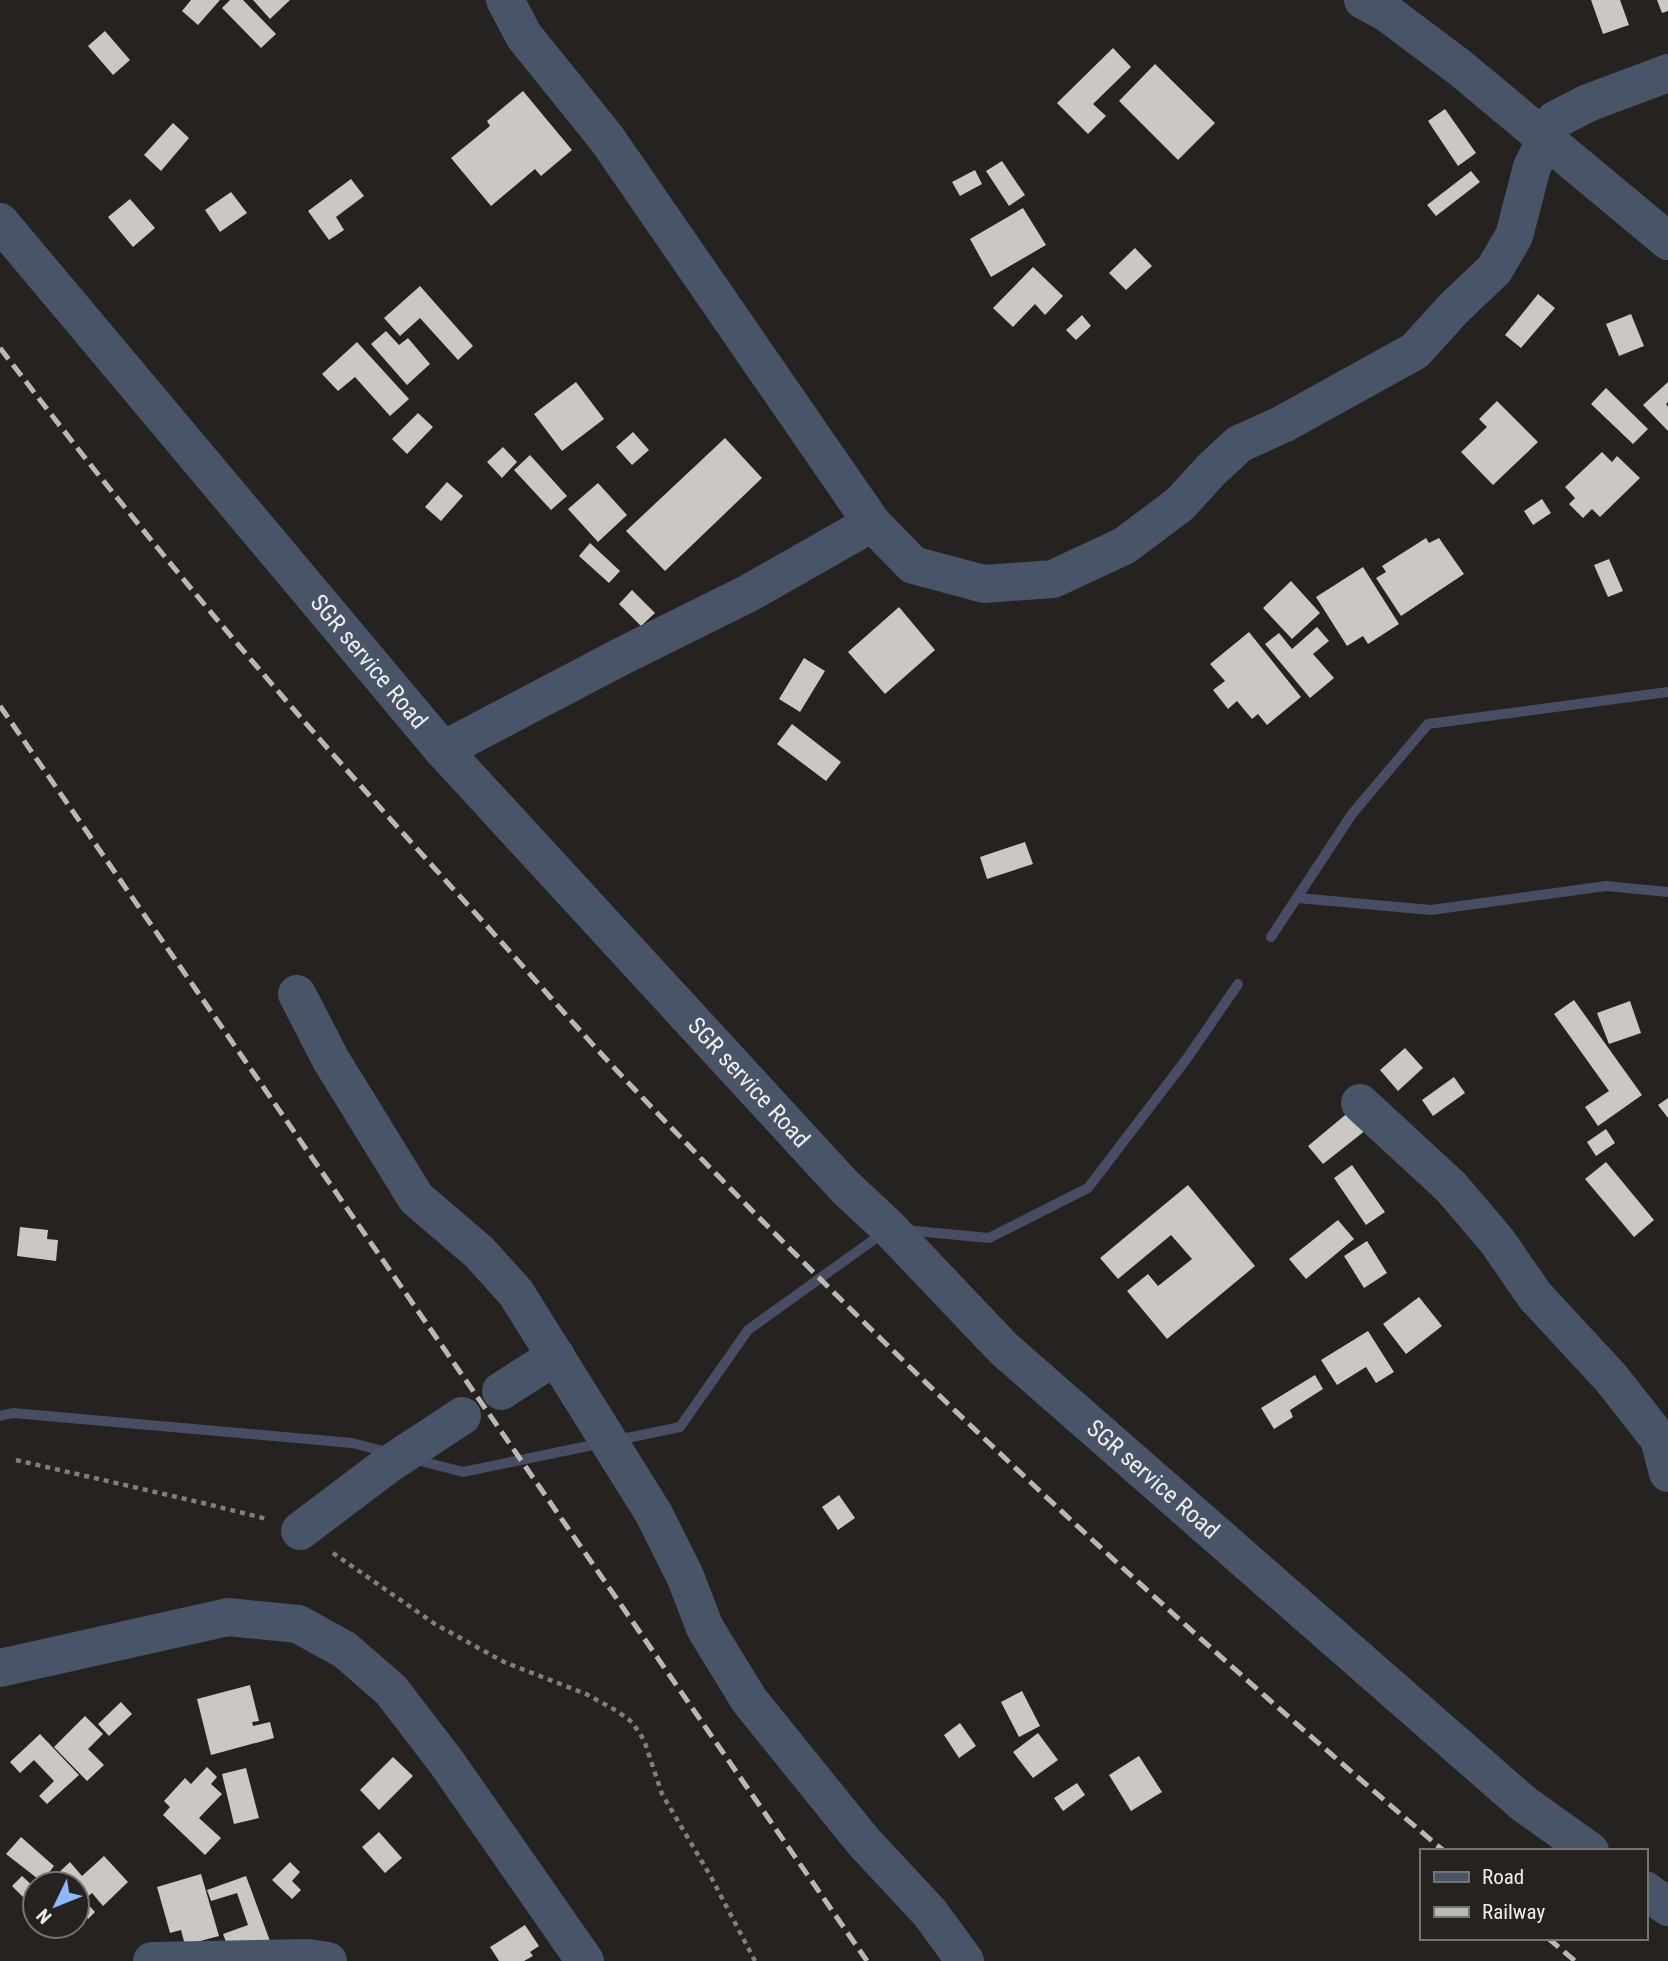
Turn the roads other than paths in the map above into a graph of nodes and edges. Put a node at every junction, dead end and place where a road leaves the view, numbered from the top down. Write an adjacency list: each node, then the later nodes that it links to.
1 (505, 0): 7 (street)
2 (1363, 0): 4 (street)
3 (1668, 72): 4 (street)
4 (1546, 139): 6 (street); 7 (street)
5 (0, 222): 8 (street, SGR service Road)
6 (1668, 241)
7 (872, 523): 8 (street)
8 (443, 750): 17 (street, SGR service Road)
9 (297, 994): 11 (street)
10 (1360, 1103): 14 (street)
11 (556, 1356): 12 (street); 23 (street)
12 (501, 1391)
13 (462, 1416): 15 (street)
14 (1665, 1447)
15 (300, 1531)
16 (0, 1668): 22 (street)
17 (1587, 1849)
18 (1647, 1891): 19 (street)
19 (1668, 1907)
20 (152, 1961): 21 (street)
21 (328, 1961)
22 (585, 1961)
23 (965, 1961)

